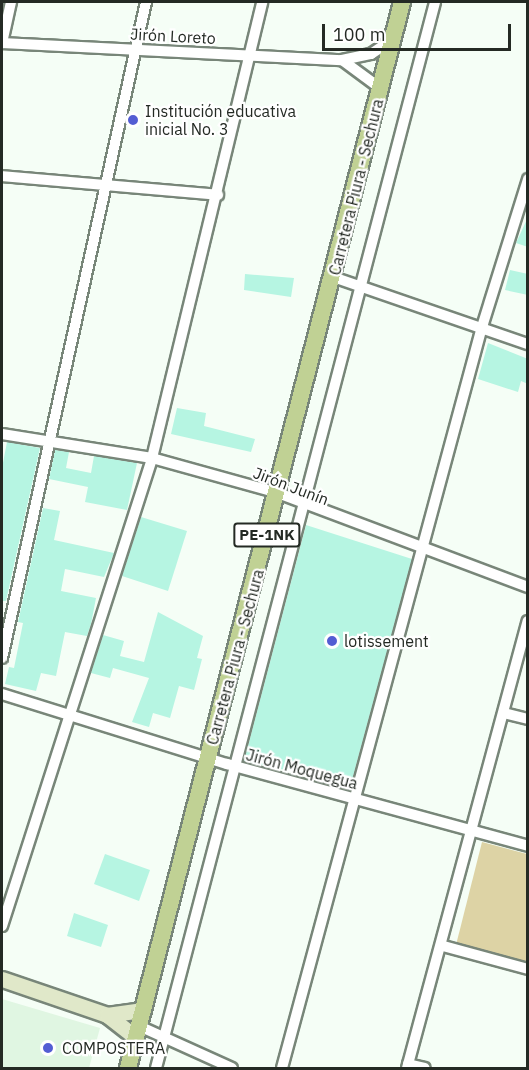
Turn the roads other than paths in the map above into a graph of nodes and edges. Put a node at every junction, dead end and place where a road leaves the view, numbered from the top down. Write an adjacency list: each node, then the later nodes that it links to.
1 (11, 2): 7 (street)
2 (146, 2): 8 (street)
3 (262, 2): 9 (street)
4 (402, 2): 6 (main road, Carretera Piura - Sechura / PE-1NK)
5 (435, 2): 17 (street)
6 (394, 39): 10 (street, Jirón Loreto); 11 (main road, Carretera Piura - Sechura / PE-1NK)
7 (2, 42): 8 (street, Jirón Loreto)
8 (136, 49): 9 (street, Jirón Loreto); 14 (street)
9 (253, 55): 10 (street, Jirón Loreto); 15 (street)
10 (342, 60): 11 (street)
11 (380, 88): 16 (main road, Carretera Piura - Sechura / PE-1NK)
12 (2, 176): 14 (street)
13 (528, 179): 18 (street)
14 (109, 187): 15 (street); 21 (street)
15 (218, 195): 22 (street)
16 (333, 277): 17 (street); 23 (main road, Carretera Piura - Sechura / PE-1NK)
17 (360, 286): 18 (street); 24 (street)
18 (482, 327): 19 (street); 25 (street)
19 (528, 344)
20 (2, 434): 21 (street, Jirón Junín)
21 (47, 441): 22 (street, Jirón Junín); 28 (street)
22 (152, 458): 23 (street, Jirón Junín); 31 (street)
23 (278, 493): 24 (street, Jirón Junín); 33 (main road, Carretera Piura - Sechura / PE-1NK)
24 (301, 506): 25 (street, Jirón Junín); 34 (street)
25 (422, 551): 26 (street, Jirón Junín); 35 (street)
26 (528, 587)
27 (528, 621): 30 (street)
28 (2, 658)
29 (2, 694): 31 (street, Jirón Moquegua)
30 (504, 713): 32 (street); 36 (street)
31 (70, 714): 33 (street, Jirón Moquegua); 38 (street)
32 (528, 719)
33 (209, 759): 34 (street, Jirón Moquegua); 43 (main road, Carretera Piura - Sechura / PE-1NK)
34 (235, 766): 35 (street, Jirón Moquegua); 44 (street)
35 (358, 800): 36 (street, Jirón Moquegua); 49 (street)
36 (472, 832): 37 (street, Jirón Moquegua); 39 (street)
37 (528, 846)
38 (2, 926)
39 (443, 945): 40 (street); 45 (street)
40 (528, 969)
41 (2, 979): 42 (street)
42 (107, 1015): 43 (street); 43 (street)
43 (139, 1025): 44 (street); 46 (main road, Carretera Piura - Sechura / PE-1NK)
44 (165, 1036): 47 (street); 48 (street)
45 (407, 1066): 50 (street)
46 (128, 1068)
47 (156, 1068)
48 (232, 1068)
49 (282, 1068)
50 (425, 1068)

